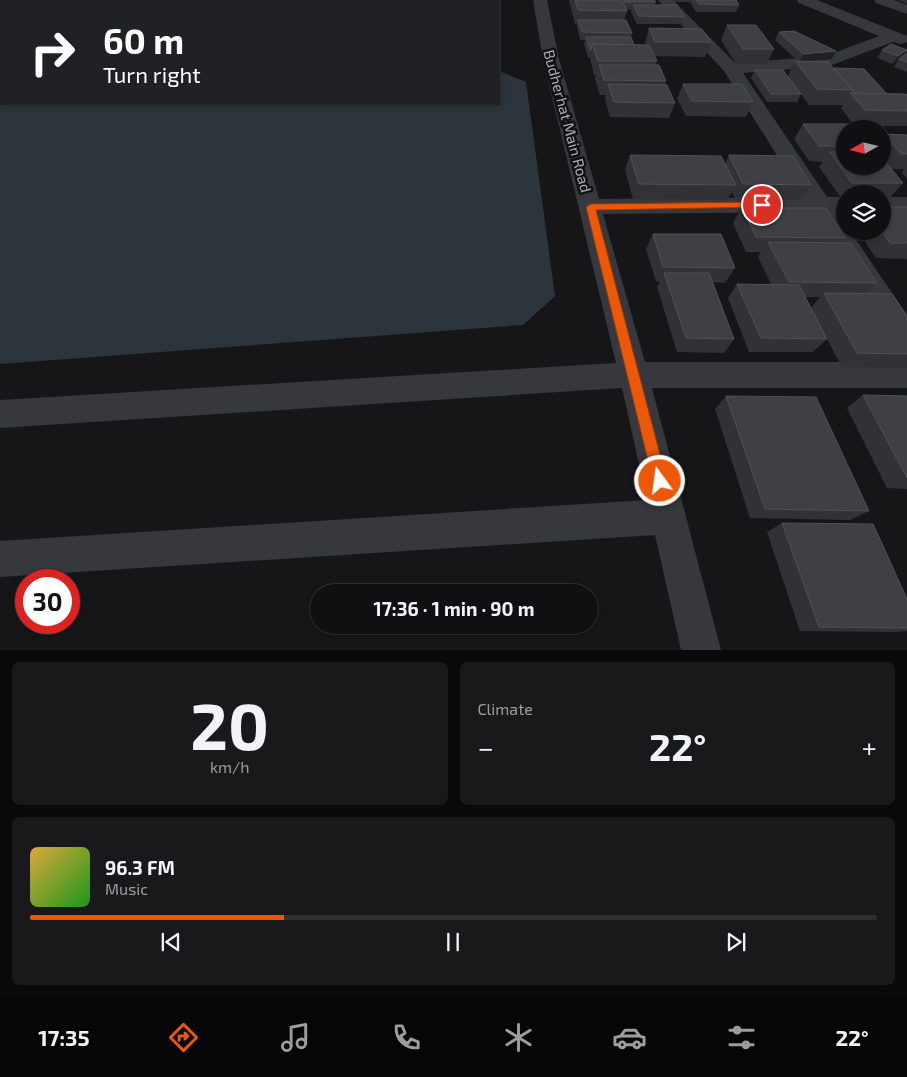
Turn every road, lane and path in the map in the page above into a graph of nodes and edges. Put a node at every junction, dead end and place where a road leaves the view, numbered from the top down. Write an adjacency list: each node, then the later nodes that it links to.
1 (540, 0): 12 (street, Budherhat Main Road)
2 (665, 0): 7 (street)
3 (804, 0): 6 (street)
4 (881, 0): 5 (street)
5 (907, 10)
6 (900, 39): 7 (street)
7 (731, 68): 8 (street)
8 (819, 204): 9 (street); 12 (street); 13 (street)
9 (836, 204)
10 (891, 204): 11 (street)
11 (907, 204)
12 (591, 207): 14 (street, Budherhat Main Road)
13 (907, 338)
14 (634, 375): 15 (street); 16 (street); 17 (street, Budherhat Main Road)
15 (907, 375)
16 (0, 414)
17 (668, 516): 18 (street); 19 (street, Budherhat Main Road)
18 (0, 559)
19 (701, 650)

